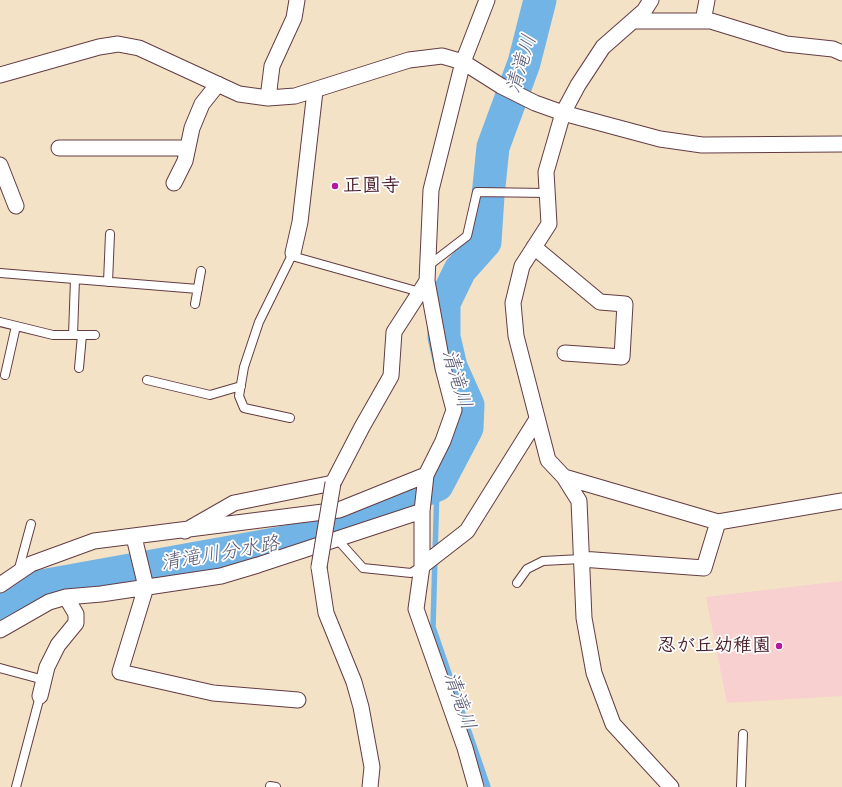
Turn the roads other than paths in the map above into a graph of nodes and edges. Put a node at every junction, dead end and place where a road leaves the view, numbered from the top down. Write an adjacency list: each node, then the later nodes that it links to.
1 (297, 0): 12 (street)
2 (487, 0): 8 (street)
3 (651, 0): 5 (street)
4 (707, 0): 6 (street)
5 (633, 21): 6 (street); 13 (street)
6 (703, 21): 7 (street)
7 (842, 53)
8 (463, 62): 11 (street); 13 (street); 27 (street)
9 (0, 75): 10 (street)
10 (218, 84): 12 (street); 16 (street)
11 (315, 91): 12 (street); 23 (street)
12 (268, 98)
13 (563, 113): 14 (street); 19 (street)
14 (842, 144)
15 (58, 148): 16 (street)
16 (187, 148): 18 (street)
17 (0, 165): 20 (street)
18 (174, 183)
19 (547, 193): 22 (street); 27 (lane)
20 (16, 206)
21 (110, 234): 28 (lane)
22 (534, 247): 35 (street); 41 (street)
23 (293, 254): 27 (lane); 39 (lane)
24 (201, 271): 29 (lane)
25 (0, 273): 26 (lane)
26 (75, 279): 28 (lane); 33 (lane)
27 (425, 280): 43 (street); 44 (street)
28 (108, 282): 29 (lane)
29 (198, 289): 30 (lane)
30 (195, 304)
31 (0, 322): 32 (lane)
32 (16, 326): 33 (lane); 37 (lane)
33 (77, 335): 34 (lane); 36 (lane)
34 (95, 335)
35 (565, 353)
36 (79, 368)
37 (5, 375)
38 (147, 380): 39 (lane)
39 (241, 386): 40 (lane)
40 (290, 418)
41 (537, 418): 42 (street); 53 (street)
42 (564, 477): 47 (street); 52 (street)
43 (425, 479): 46 (street); 49 (street)
44 (333, 483): 49 (street); 66 (street, bridge)
45 (842, 502): 47 (street)
46 (422, 507): 50 (street); 53 (street)
47 (718, 522): 52 (street)
48 (30, 524): 54 (lane)
49 (185, 531): 51 (street)
50 (337, 539): 53 (lane); 55 (street)
51 (136, 544): 54 (street); 55 (street)
52 (581, 559): 56 (lane); 68 (street)
53 (426, 563): 67 (street)
54 (17, 574): 57 (street)
55 (144, 582): 58 (street); 63 (street)
56 (517, 583)
57 (0, 584)
58 (66, 597): 59 (street); 61 (street)
59 (0, 630)
60 (0, 668): 61 (lane)
61 (44, 680): 62 (street)
62 (40, 696): 65 (lane)
63 (298, 700)
64 (743, 734): 69 (lane)
65 (16, 787)
66 (370, 787)
67 (476, 787)
68 (671, 787)
69 (741, 787)

